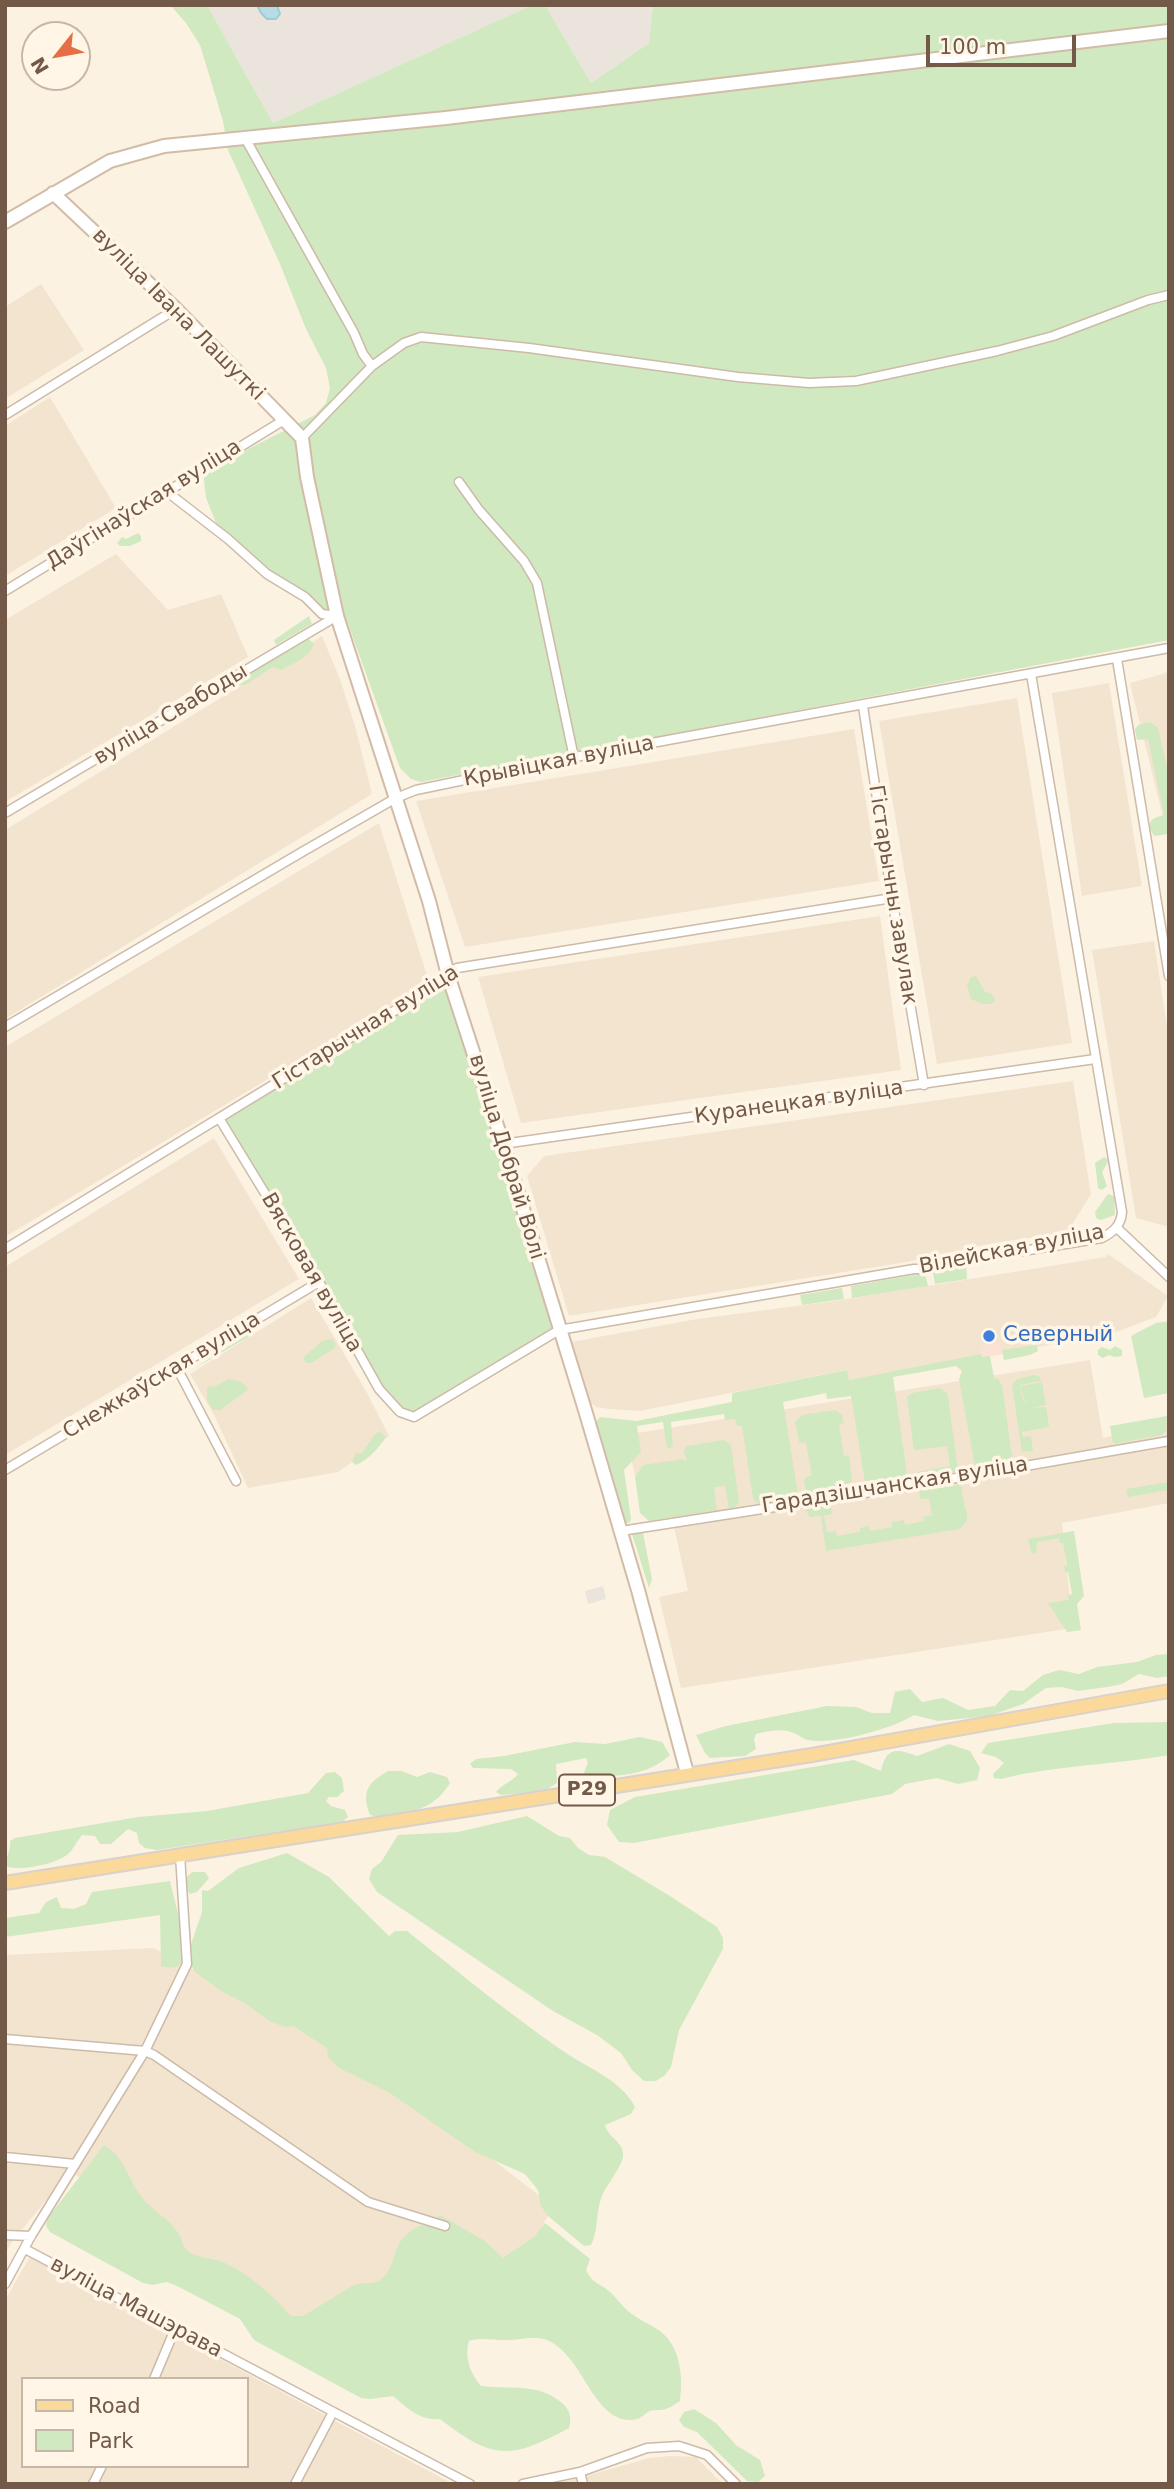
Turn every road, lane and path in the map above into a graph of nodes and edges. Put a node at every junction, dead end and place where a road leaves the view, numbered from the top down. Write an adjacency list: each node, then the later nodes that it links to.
1 (1169, 31): 2 (street)
2 (245, 138): 3 (street); 7 (street)
3 (53, 193): 4 (street); 6 (street, вуліца Івана Лашуткі)
4 (5, 222)
5 (1169, 295): 7 (street)
6 (177, 309): 8 (street); 9 (street, вуліца Івана Лашуткі)
7 (372, 366): 10 (street)
8 (5, 415)
9 (284, 419): 10 (street, вуліца Івана Лашуткі); 12 (street, Даўгінаўская вуліца)
10 (302, 438): 14 (street, вуліца Добрай Волі)
11 (459, 482): 19 (street)
12 (166, 491): 13 (street, Даўгінаўская вуліца); 14 (street)
13 (5, 591)
14 (337, 616): 20 (street, вуліца Добрай Волі); 21 (street, вуліца Свабоды)
15 (1169, 648): 16 (street, Крывіцкая вуліца)
16 (1118, 659): 17 (street, Крывіцкая вуліца); 24 (street)
17 (1031, 674): 18 (street, Крывіцкая вуліца); 26 (street, Вілейская вуліца)
18 (863, 706): 19 (street, Крывіцкая вуліца); 22 (street, Гістарычны завулак)
19 (570, 758): 20 (street, Крывіцкая вуліца)
20 (396, 798): 23 (street, вуліца Добрай Волі); 25 (street, Крывіцкая вуліца)
21 (5, 813)
22 (892, 898): 23 (street, Гістарычная вуліца); 27 (street, Гістарычны завулак)
23 (448, 975): 28 (street, Гістарычная вуліца); 29 (street, вуліца Добрай Волі)
24 (1169, 976)
25 (5, 1027)
26 (1095, 1059): 27 (street, Куранецкая вуліца); 30 (street, Вілейская вуліца)
27 (924, 1085): 29 (street, Куранецкая вуліца)
28 (219, 1118): 31 (street, Гістарычная вуліца); 33 (street, Вясковая вуліца)
29 (503, 1144): 34 (street, вуліца Добрай Волі)
30 (1117, 1228): 32 (street); 34 (street, Вілейская вуліца)
31 (5, 1249)
32 (1169, 1277)
33 (319, 1282): 35 (street, Снежкаўская вуліца); 36 (street, Вясковая вуліца)
34 (559, 1330): 36 (street, Вілейская вуліца); 40 (street, вуліца Добрай Волі)
35 (176, 1366): 38 (street, Снежкаўская вуліца); 39 (street)
36 (414, 1417)
37 (1169, 1441): 40 (street, Гарадзішчанская вуліца)
38 (5, 1471)
39 (236, 1481)
40 (621, 1531): 42 (street, вуліца Добрай Волі)
41 (1169, 1691): 42 (main road, Р29)
42 (687, 1773): 43 (main road, Р29)
43 (180, 1855): 44 (main road, Р29); 46 (street)
44 (5, 1883)
45 (5, 2039): 46 (street)
46 (145, 2051): 48 (street); 49 (street)
47 (5, 2157): 48 (street)
48 (75, 2164): 51 (street)
49 (445, 2226)
50 (5, 2235): 51 (street)
51 (31, 2236): 52 (street)
52 (25, 2249): 53 (street); 54 (street, вуліца Машэрава)
53 (5, 2284)
54 (174, 2329): 55 (street); 56 (street, вуліца Машэрава)
55 (155, 2377)
56 (333, 2412): 60 (street); 61 (street, вуліца Машэрава)
57 (101, 2468): 59 (street)
58 (580, 2472): 62 (street); 63 (street); 64 (street)
59 (93, 2484)
60 (295, 2484)
61 (470, 2484)
62 (523, 2484)
63 (583, 2484)
64 (736, 2484)

